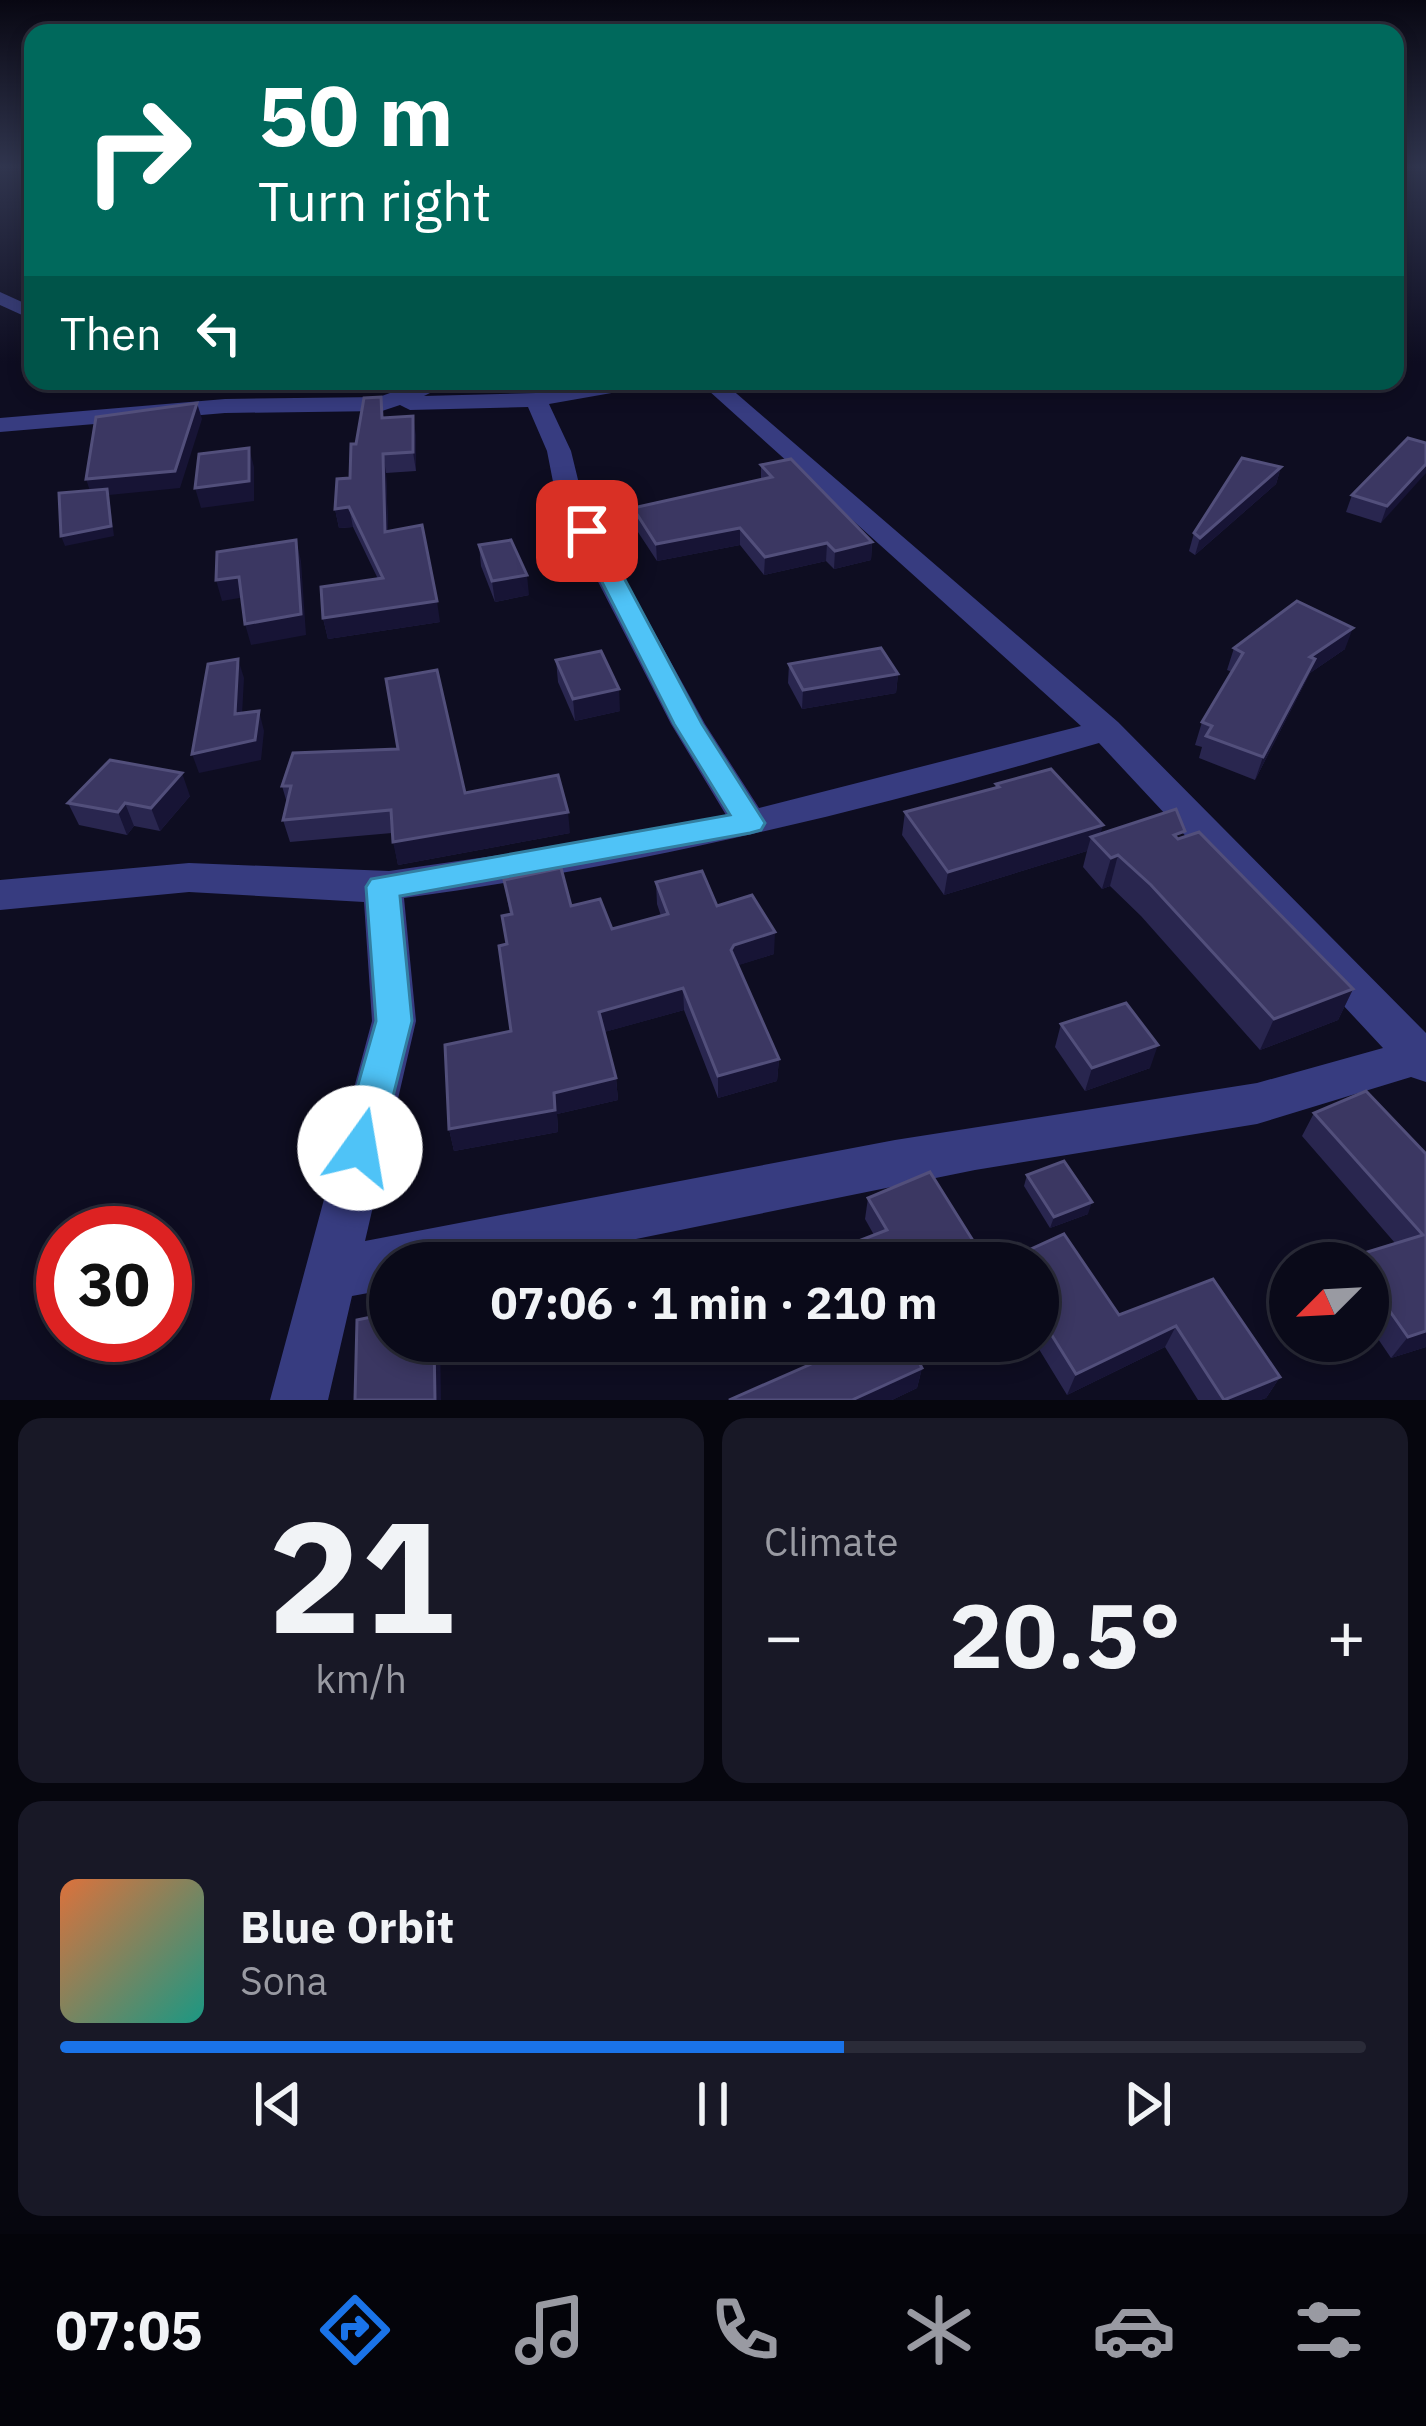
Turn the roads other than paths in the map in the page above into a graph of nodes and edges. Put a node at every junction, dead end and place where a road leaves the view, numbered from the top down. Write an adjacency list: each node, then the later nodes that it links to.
1 (419, 390): 5 (street)
2 (591, 390): 4 (street)
3 (720, 390): 7 (street)
4 (536, 400): 5 (street); 8 (street)
5 (382, 404): 6 (street)
6 (0, 425)
7 (1106, 730): 8 (street); 11 (street)
8 (750, 823): 9 (street)
9 (383, 887): 10 (street); 12 (street)
10 (0, 895)
11 (1422, 1059): 12 (street)
12 (334, 1274): 13 (street)
13 (299, 1400)

